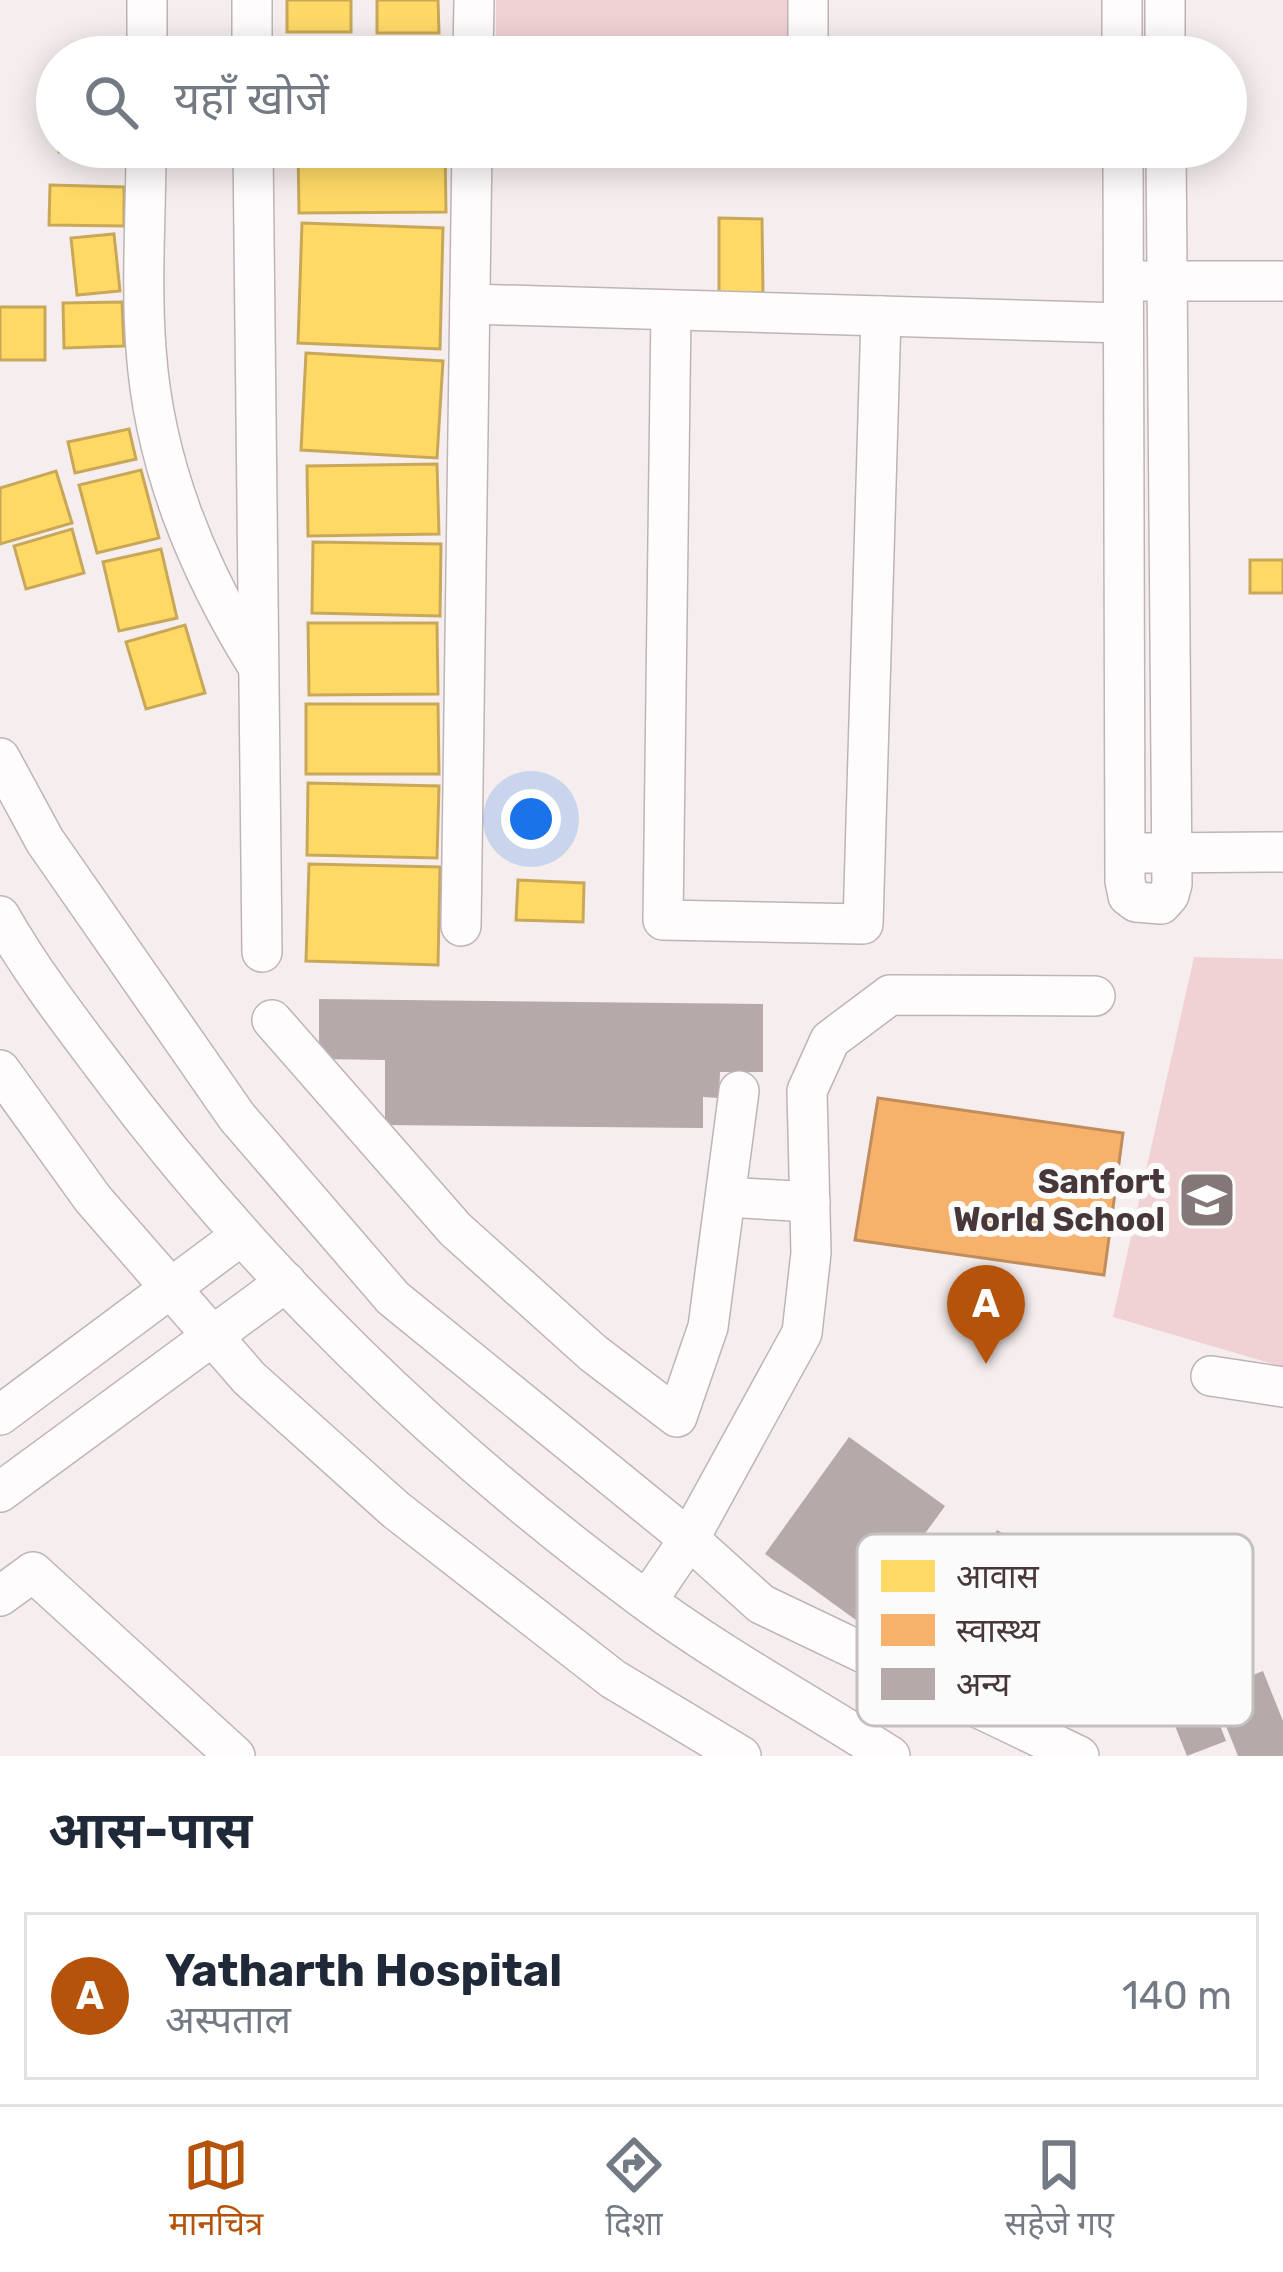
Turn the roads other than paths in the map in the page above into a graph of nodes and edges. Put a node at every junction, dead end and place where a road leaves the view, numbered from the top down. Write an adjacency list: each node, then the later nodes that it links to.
1 (147, 0): 7 (street)
2 (252, 0): 8 (street)
3 (474, 0): 9 (street)
4 (808, 0): 10 (street)
5 (1122, 0): 11 (street)
6 (1165, 0): 12 (street)
7 (147, 36)
8 (253, 36)
9 (473, 36)
10 (808, 36)
11 (1122, 36)
12 (1166, 36)
13 (146, 168): 25 (street)
14 (254, 168): 25 (street)
15 (472, 168): 21 (street)
16 (1123, 168): 18 (street)
17 (1166, 168): 20 (street)
18 (1123, 280): 20 (street); 24 (street)
19 (1283, 281): 20 (street)
20 (1167, 282): 28 (street)
21 (470, 304): 22 (street); 30 (street)
22 (671, 310): 23 (street); 23 (street)
23 (881, 316): 24 (street)
24 (1124, 323): 28 (street)
25 (259, 667): 31 (street)
26 (0, 758): 46 (street)
27 (1283, 852): 28 (street)
28 (1170, 853)
29 (0, 916): 38 (street)
30 (461, 926)
31 (262, 952)
32 (1095, 996): 37 (street)
33 (272, 1020): 36 (street)
34 (0, 1070): 40 (street)
35 (739, 1091): 36 (street)
36 (725, 1197): 37 (street)
37 (810, 1202): 46 (street)
38 (242, 1234): 39 (street); 40 (street)
39 (286, 1282): 41 (street); 48 (street)
40 (172, 1290): 41 (street); 44 (street)
41 (214, 1337): 45 (street); 52 (street)
42 (1211, 1376): 43 (street)
43 (1283, 1387)
44 (0, 1415)
45 (0, 1492)
46 (688, 1539): 48 (street); 49 (street)
47 (0, 1596): 51 (street)
48 (646, 1601): 53 (street)
49 (857, 1650)
50 (1016, 1726): 54 (street)
51 (236, 1756)
52 (741, 1756)
53 (890, 1756)
54 (1079, 1756)

